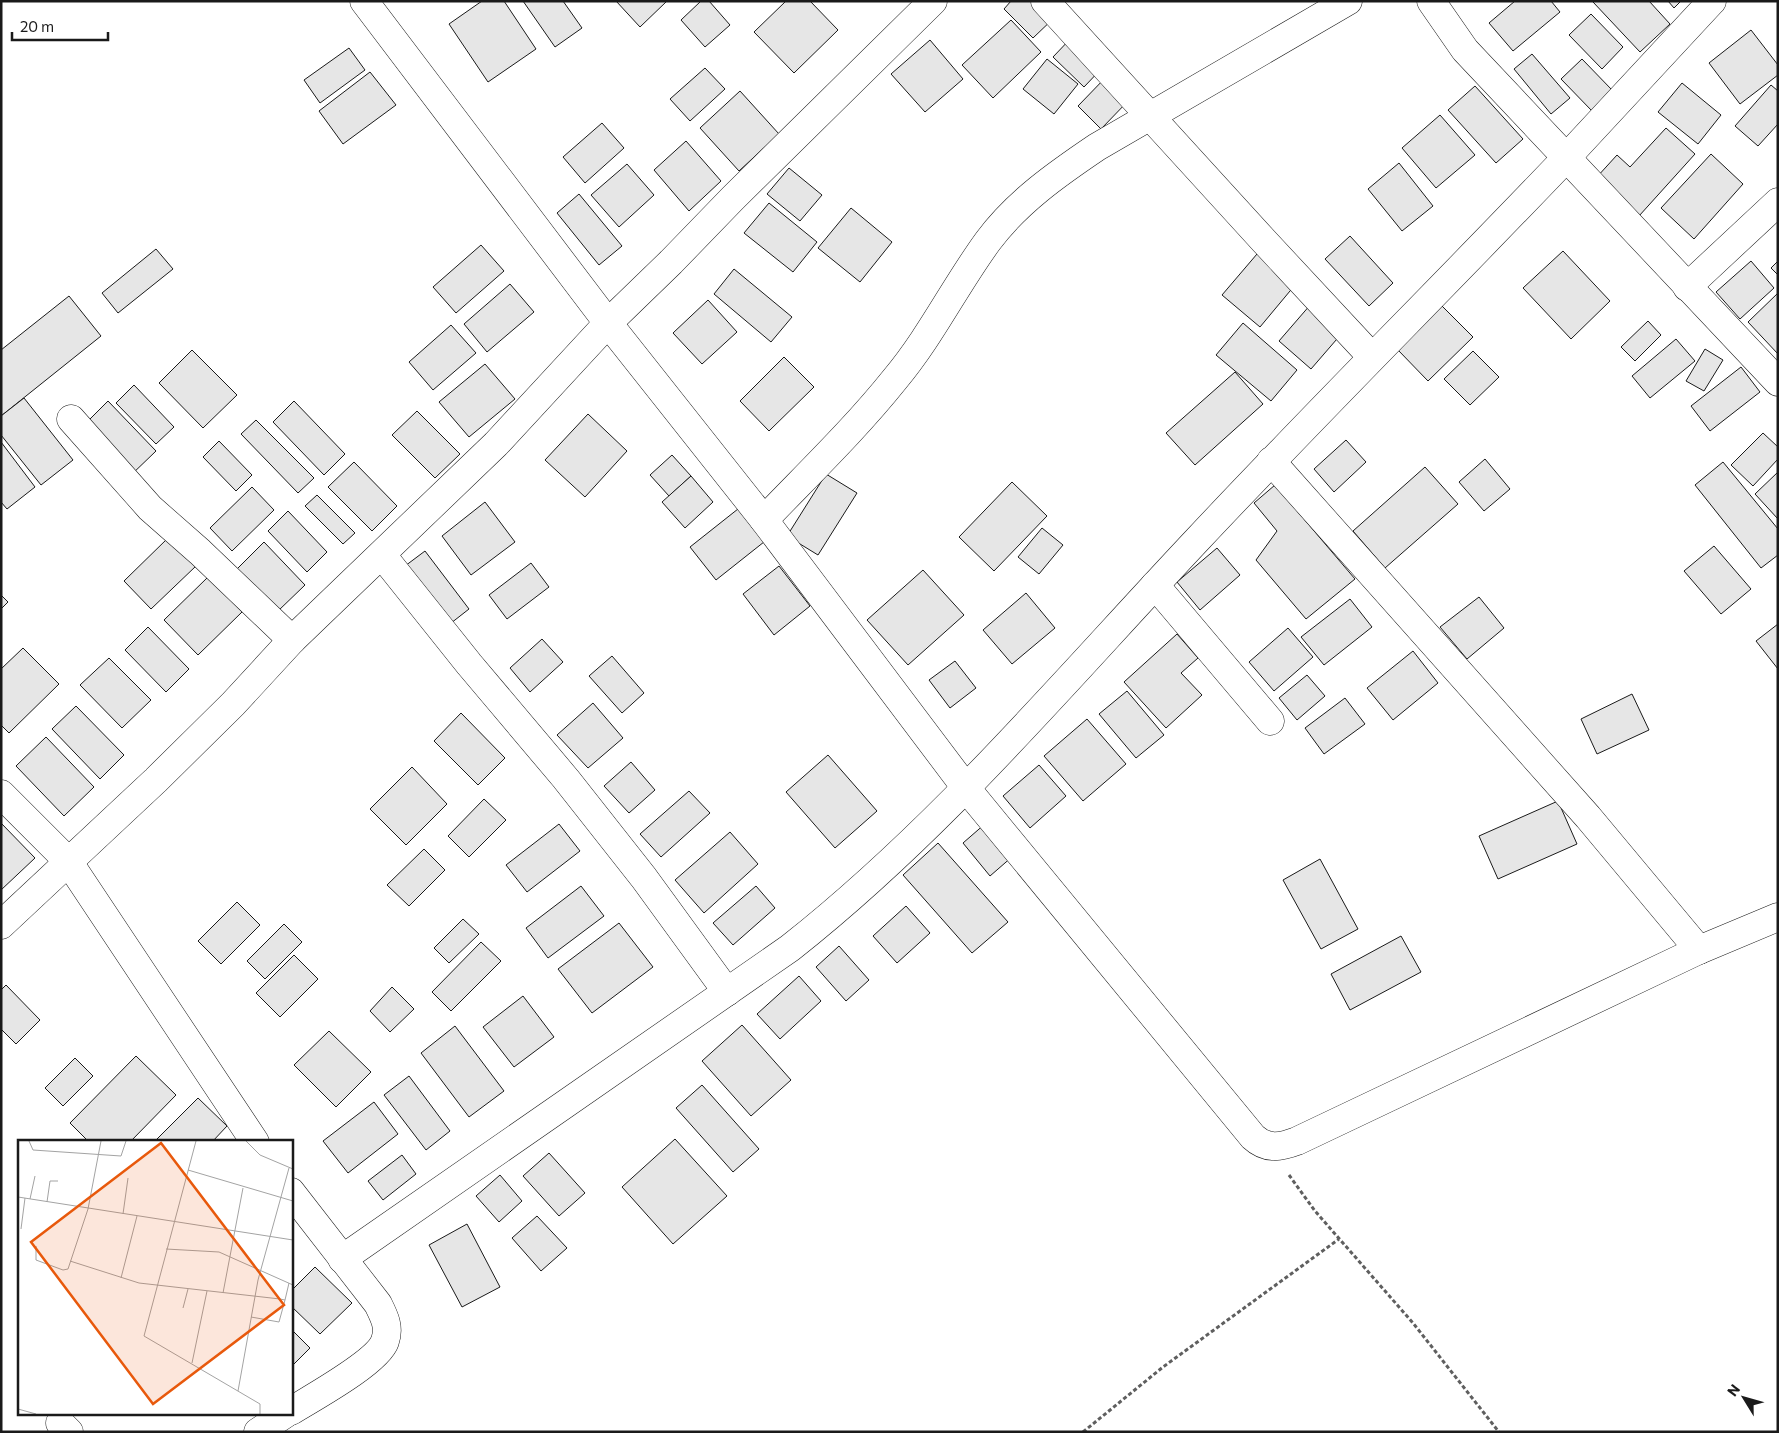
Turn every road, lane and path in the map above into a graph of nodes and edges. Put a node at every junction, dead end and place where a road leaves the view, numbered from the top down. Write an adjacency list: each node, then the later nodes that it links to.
1 (364, 1): 11 (street)
2 (933, 1): 11 (street)
3 (1045, 1): 7 (street)
4 (1348, 1): 7 (street)
5 (1431, 1): 8 (street)
6 (1712, 1): 8 (street)
7 (1150, 115): 12 (street); 16 (street)
8 (1566, 158): 10 (street); 12 (street)
9 (1778, 202): 10 (street)
10 (1687, 287): 13 (street)
11 (608, 323): 16 (street); 17 (street)
12 (1372, 357): 15 (street)
13 (1778, 382)
14 (71, 419): 19 (street)
15 (1271, 461): 18 (street); 26 (street)
16 (764, 520): 21 (street)
17 (382, 555): 19 (street); 27 (street)
18 (1155, 585): 20 (street); 21 (street)
19 (292, 640): 23 (street)
20 (1270, 721)
21 (966, 788): 27 (street); 29 (street)
22 (1, 794): 23 (street)
23 (68, 861): 25 (street); 28 (street)
24 (1778, 917): 26 (street)
25 (1, 925)
26 (1699, 950): 29 (street)
27 (727, 992): 32 (street)
28 (254, 1140)
29 (1268, 1146): 31 (path)
30 (292, 1193): 32 (street)
31 (1339, 1239): 36 (path); 37 (path)
32 (342, 1259): 33 (street)
33 (292, 1409)
34 (283, 1416): 35 (street)
35 (258, 1432)
36 (1083, 1432)
37 (1499, 1432)

